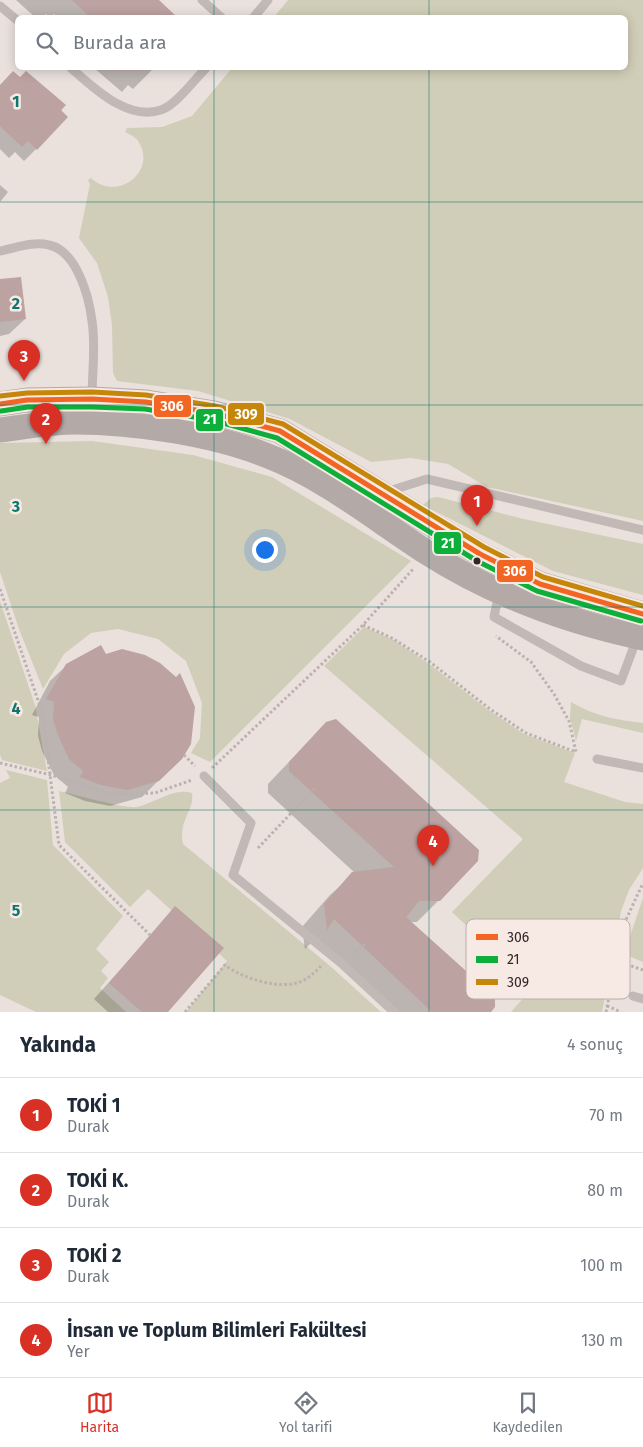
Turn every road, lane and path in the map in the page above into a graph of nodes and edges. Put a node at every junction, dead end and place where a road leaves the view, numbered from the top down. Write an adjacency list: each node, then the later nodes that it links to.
1 (202, 0): 4 (lane)
2 (268, 0): 5 (lane)
3 (0, 6): 6 (lane)
4 (219, 15)
5 (256, 15)
6 (15, 18)
7 (74, 70): 8 (lane)
8 (204, 70)
9 (0, 251): 10 (lane)
10 (92, 399): 11 (street); 13 (street)
11 (0, 404)
12 (0, 430): 15 (street)
13 (382, 493): 14 (lane); 20 (street)
14 (643, 530)
15 (428, 553): 17 (street); 19 (path)
16 (0, 589): 24 (path)
17 (499, 591): 18 (lane); 20 (street)
18 (494, 617): 19 (path); 20 (lane)
19 (363, 625): 25 (path)
20 (641, 629)
21 (597, 759): 23 (lane)
22 (0, 763): 24 (path)
23 (643, 768)
24 (51, 775): 25 (path); 30 (path)
25 (204, 776): 27 (lane)
26 (314, 789): 27 (path)
27 (233, 875): 31 (lane)
28 (643, 883): 29 (path)
29 (626, 919)
30 (150, 935)
31 (330, 956): 38 (path); 39 (lane)
32 (630, 966): 33 (path)
33 (643, 970)
34 (632, 996): 36 (lane)
35 (609, 999): 37 (path)
36 (643, 999)
37 (607, 1006): 40 (path); 41 (path)
38 (185, 1012)
39 (394, 1012)
40 (606, 1012)
41 (621, 1012)

